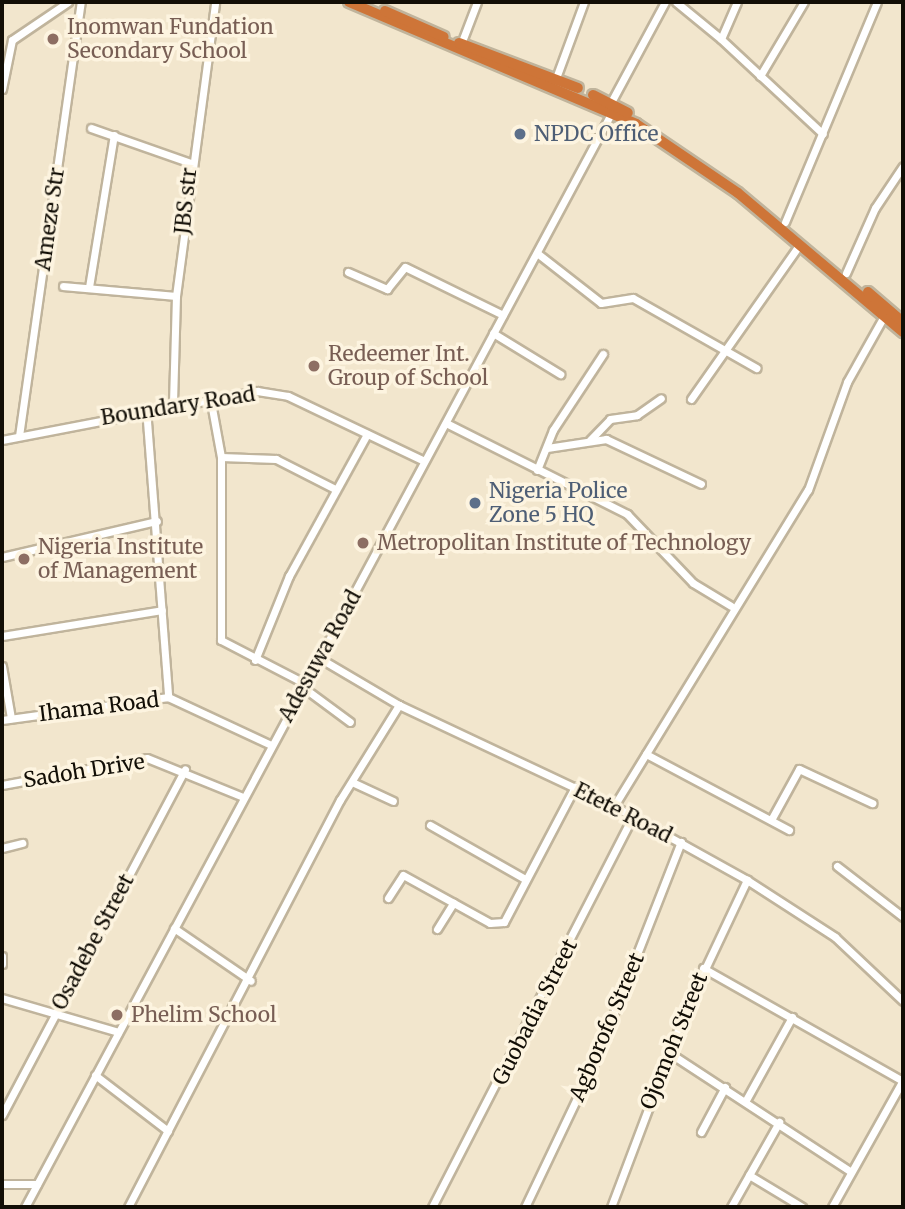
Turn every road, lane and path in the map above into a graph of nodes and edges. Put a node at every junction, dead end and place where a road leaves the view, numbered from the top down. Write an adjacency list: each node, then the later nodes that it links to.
1 (68, 2): 17 (street)
2 (81, 2): 48 (street, Ameze Str)
3 (215, 2): 22 (street, JBS str)
4 (349, 2): 18 (highway)
5 (365, 2): 14 (highway)
6 (477, 2): 14 (street)
7 (584, 2): 16 (street)
8 (665, 2): 18 (street, Adesuwa Road)
9 (676, 2): 13 (street)
10 (737, 2): 13 (street)
11 (804, 2): 15 (street)
12 (877, 2): 20 (street)
13 (721, 39): 15 (street)
14 (461, 44): 16 (highway)
15 (760, 76): 20 (street)
16 (556, 78): 18 (highway)
17 (2, 89)
18 (611, 107): 24 (highway); 25 (highway); 26 (street, Adesuwa Road)
19 (91, 128): 21 (street)
20 (823, 134): 24 (street)
21 (114, 135): 22 (street); 30 (street)
22 (191, 163): 31 (street, JBS str)
23 (903, 166): 28 (street)
24 (785, 222): 28 (highway)
25 (800, 244): 33 (highway); 37 (street)
26 (537, 253): 32 (street, Adesuwa Road); 37 (street)
27 (348, 272): 32 (street)
28 (846, 273): 34 (highway)
29 (63, 286): 30 (street)
30 (89, 287): 31 (street)
31 (176, 296): 44 (street, JBS str)
32 (503, 315): 36 (street, Adesuwa Road)
33 (884, 316): 35 (highway); 59 (street)
34 (903, 322)
35 (903, 332)
36 (493, 333): 40 (street); 46 (street, Adesuwa Road)
37 (725, 348): 39 (street); 43 (street)
38 (603, 354): 51 (street)
39 (756, 368)
40 (560, 374)
41 (210, 397): 44 (street, Boundary Road); 47 (street, Boundary Road); 52 (street)
42 (661, 398): 50 (street)
43 (691, 399)
44 (173, 402): 45 (street, Boundary Road)
45 (146, 408): 48 (street, Boundary Road); 57 (street)
46 (446, 423): 53 (street, Adesuwa Road); 54 (street)
47 (367, 434): 53 (street, Boundary Road); 56 (street)
48 (19, 436): 49 (street, Boundary Road)
49 (2, 440)
50 (590, 440): 51 (street); 55 (street)
51 (547, 448): 54 (street)
52 (221, 457): 56 (street); 63 (street)
53 (424, 461): 62 (street, Adesuwa Road)
54 (537, 470): 59 (street)
55 (701, 484)
56 (335, 489): 63 (street)
57 (157, 522): 58 (street); 60 (street)
58 (2, 557)
59 (731, 606): 72 (street)
60 (162, 610): 61 (street); 66 (street)
61 (2, 636)
62 (321, 659): 65 (street, Adesuwa Road); 67 (street, Etete Road)
63 (255, 660): 65 (street)
64 (2, 666): 68 (street)
65 (305, 686): 70 (street); 71 (street, Adesuwa Road)
66 (168, 697): 68 (street, Ihama Road); 71 (street, Ihama Road)
67 (399, 705): 74 (street); 76 (street, Etete Road)
68 (11, 718): 69 (street, Ihama Road)
69 (2, 720)
70 (350, 722)
71 (271, 745): 77 (street, Adesuwa Road)
72 (646, 754): 80 (street); 82 (street)
73 (184, 769): 75 (street, Sadoh Drive); 77 (street, Sadoh Drive); 103 (street, Osadebe Street)
74 (352, 782): 78 (street); 99 (street)
75 (2, 785)
76 (575, 787): 80 (street, Etete Road); 89 (street)
77 (243, 797): 94 (street, Adesuwa Road)
78 (393, 801)
79 (872, 803): 82 (street)
80 (614, 806): 81 (street, Etete Road)
81 (633, 816): 85 (street, Etete Road); 121 (street, Guobadia Street)
82 (771, 820): 84 (street)
83 (430, 825): 89 (street)
84 (789, 830)
85 (681, 842): 90 (street, Etete Road); 122 (street, Agborofo Street)
86 (22, 843): 87 (street)
87 (2, 848)
88 (837, 866): 93 (street)
89 (525, 879): 92 (street)
90 (747, 880): 98 (street, Ojomoh Street); 102 (street, Etete Road)
91 (388, 898): 92 (street)
92 (453, 903): 95 (street)
93 (903, 917)
94 (174, 928): 99 (street); 105 (street, Adesuwa Road)
95 (437, 929)
96 (2, 956): 97 (street)
97 (2, 964)
98 (703, 968): 104 (street); 106 (street, Ojomoh Street)
99 (251, 981): 113 (street)
100 (903, 988): 102 (street)
101 (2, 998): 103 (street)
102 (901, 999)
103 (55, 1014): 105 (street); 111 (street, Osadebe Street)
104 (792, 1017): 108 (street); 110 (street)
105 (118, 1032): 107 (street, Adesuwa Road)
106 (668, 1052): 109 (street); 123 (street, Ojomoh Street)
107 (95, 1075): 113 (street); 118 (street, Adesuwa Road)
108 (903, 1081): 115 (street)
109 (725, 1087): 110 (street); 114 (street)
110 (746, 1100): 112 (street)
111 (2, 1115)
112 (779, 1122): 115 (street); 116 (street)
113 (168, 1131): 120 (street)
114 (701, 1132)
115 (850, 1171): 126 (street)
116 (749, 1175): 124 (street); 125 (street)
117 (2, 1184): 118 (street)
118 (37, 1184): 119 (street, Adesuwa Road)
119 (25, 1207)
120 (128, 1207)
121 (432, 1207)
122 (525, 1207)
123 (611, 1207)
124 (731, 1207)
125 (802, 1207)
126 (833, 1207)

